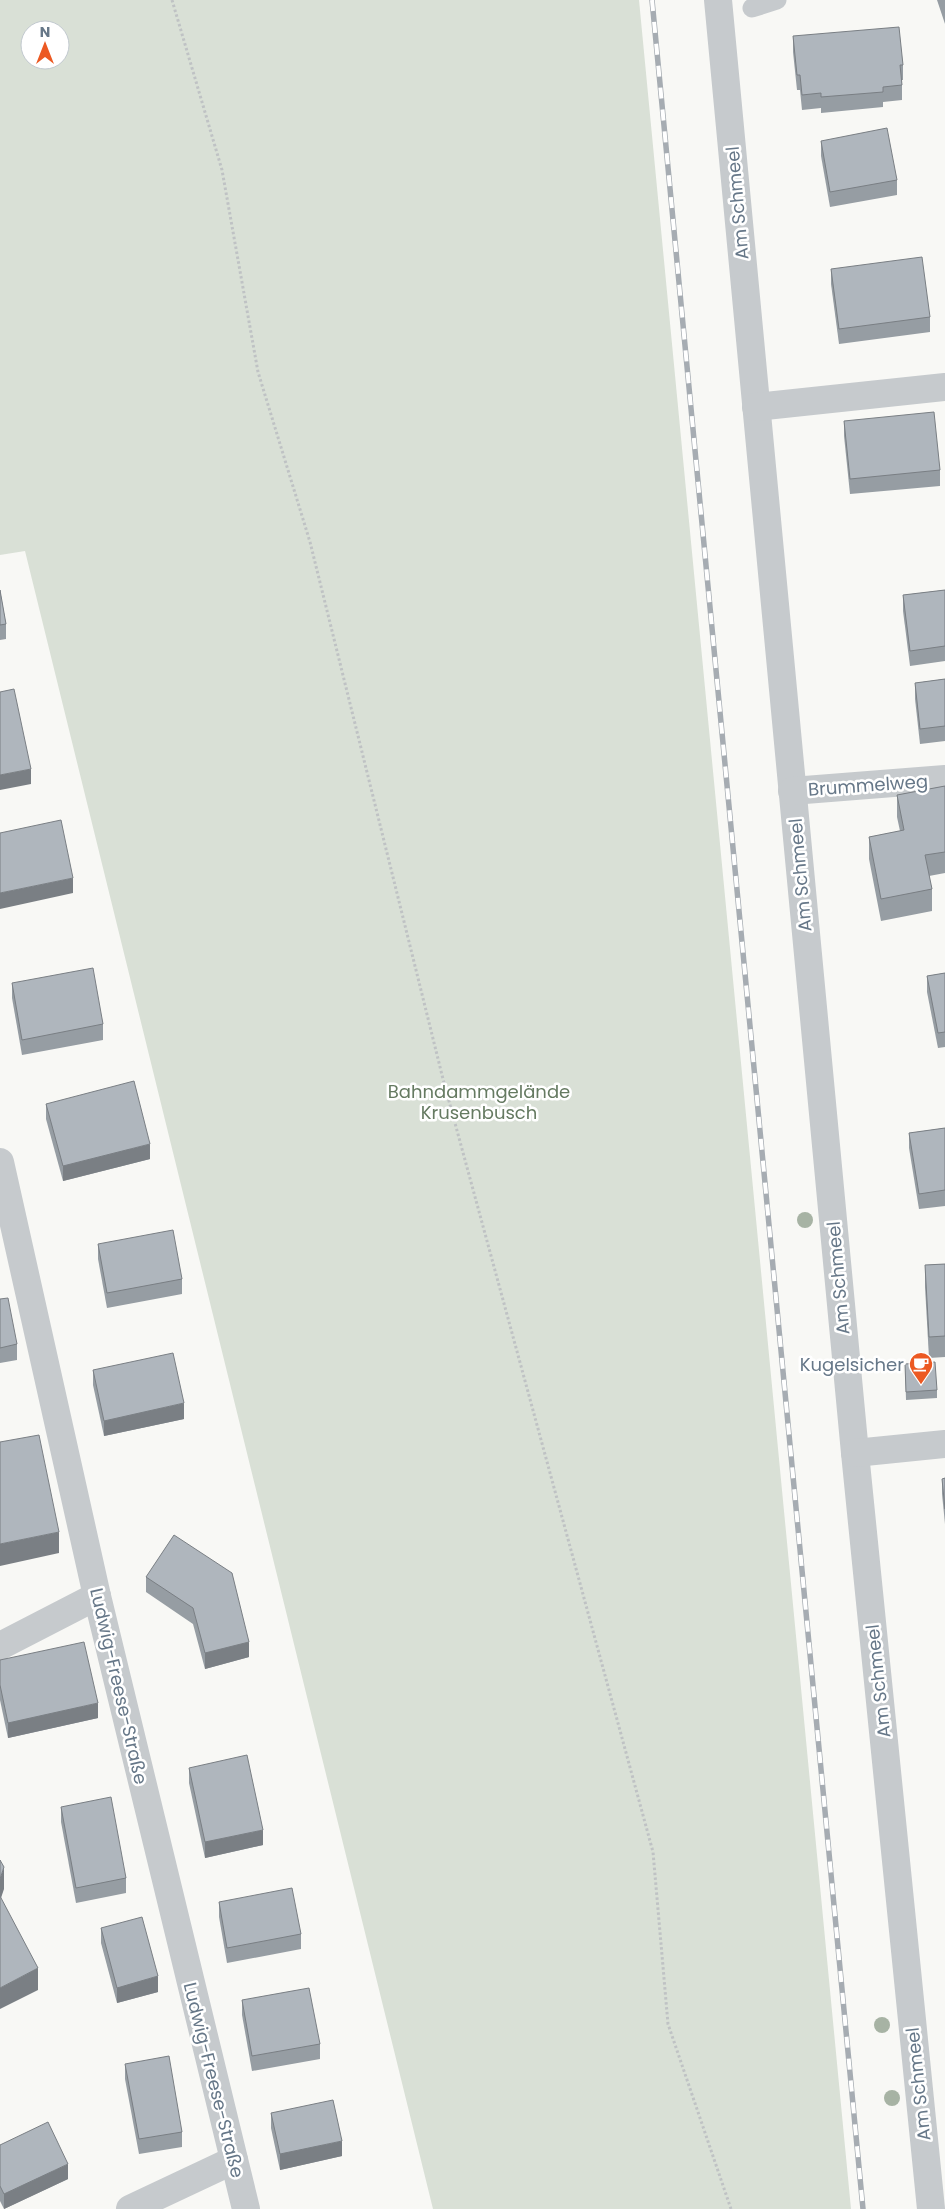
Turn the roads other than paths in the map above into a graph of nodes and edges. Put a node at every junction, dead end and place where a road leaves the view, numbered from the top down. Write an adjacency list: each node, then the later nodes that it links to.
1 (718, 0): 5 (street, Am Schmeel)
2 (777, 0): 3 (lane)
3 (752, 8)
4 (945, 387): 5 (street)
5 (756, 407): 7 (street, Am Schmeel)
6 (945, 779): 7 (street, Brummelweg)
7 (792, 791): 10 (street, Am Schmeel)
8 (0, 1162): 11 (street, Ludwig-Freese-Straße)
9 (945, 1444): 10 (street)
10 (855, 1453): 13 (street, Am Schmeel)
11 (97, 1596): 12 (street); 14 (street, Ludwig-Freese-Straße)
12 (0, 1646)
13 (935, 2150): 17 (street, Am Schmeel)
14 (234, 2160): 15 (street); 16 (street, Ludwig-Freese-Straße)
15 (130, 2209)
16 (246, 2209)
17 (931, 2209)

